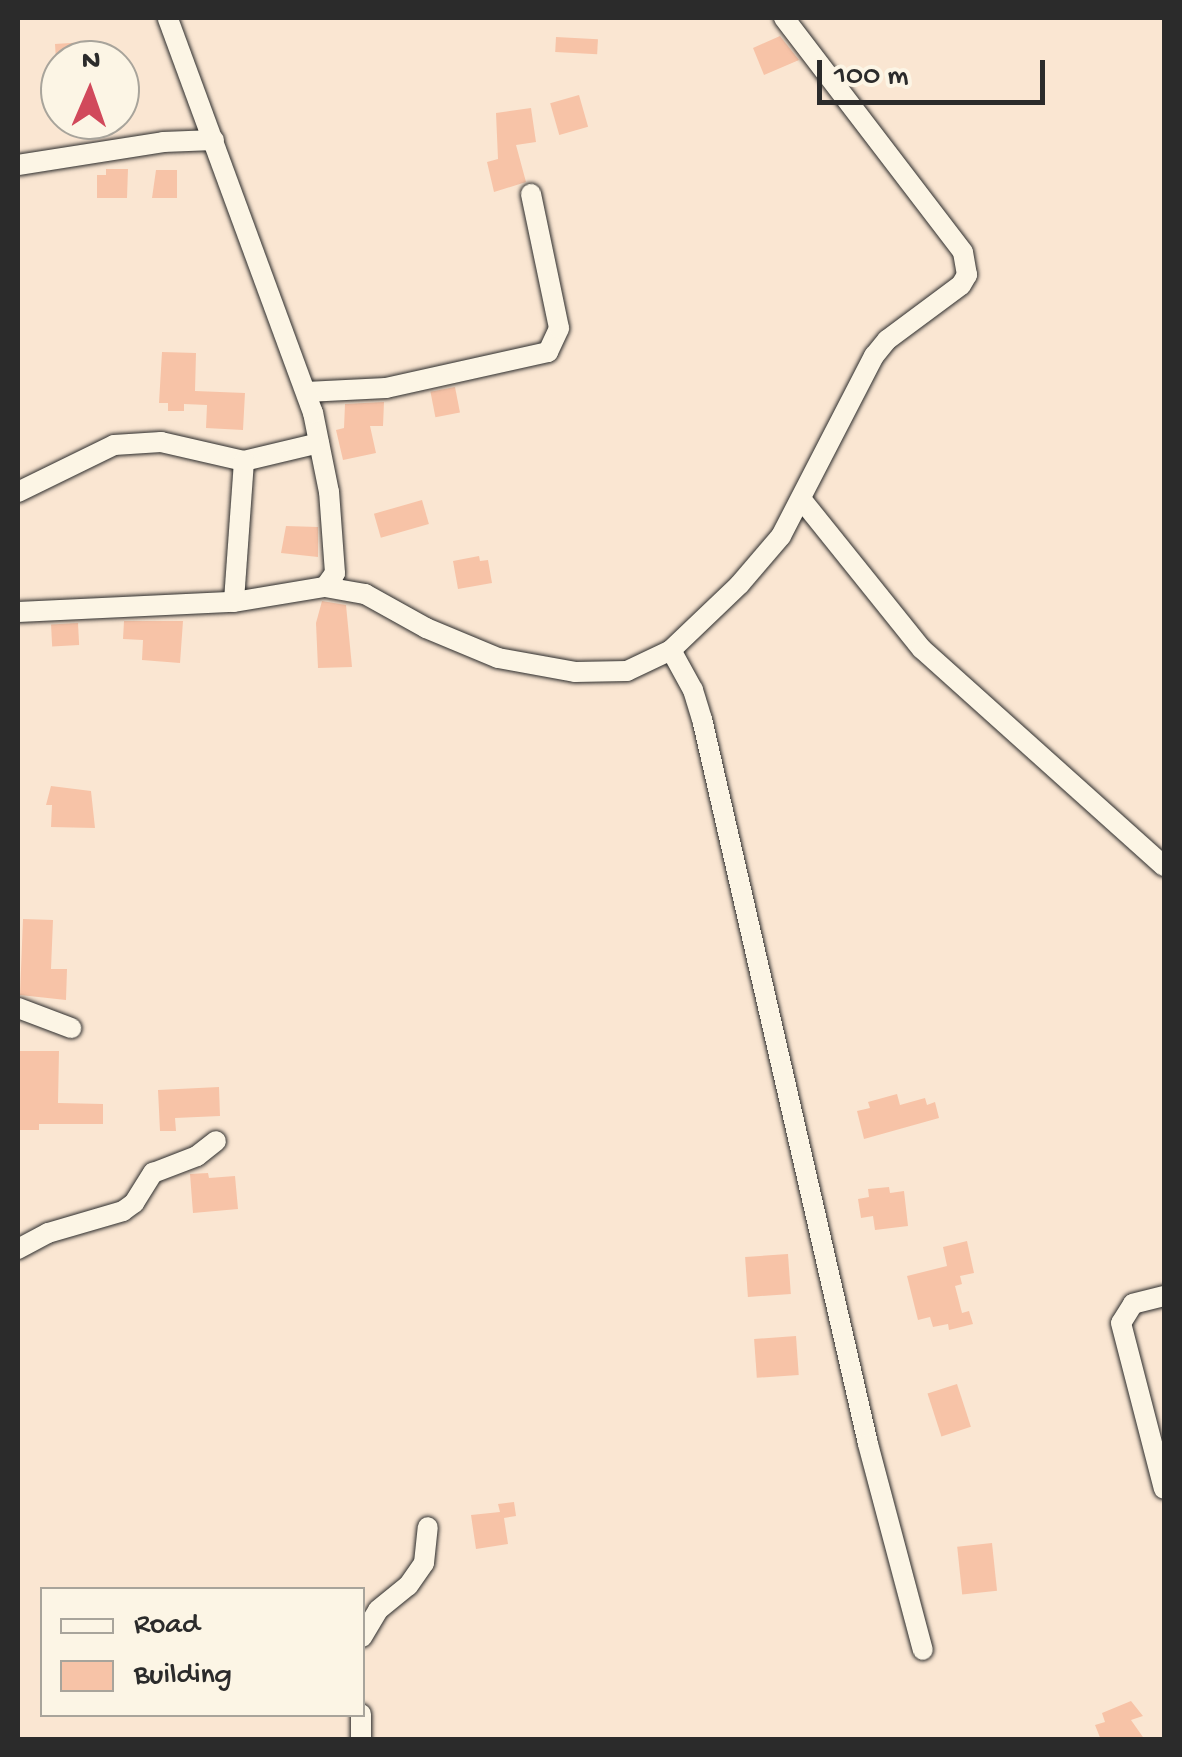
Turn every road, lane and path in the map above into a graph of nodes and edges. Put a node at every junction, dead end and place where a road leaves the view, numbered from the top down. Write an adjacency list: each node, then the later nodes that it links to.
1 (168, 18): 3 (street)
2 (784, 18): 10 (street)
3 (214, 140): 4 (street); 6 (street)
4 (18, 166)
5 (531, 194): 6 (street)
6 (306, 392): 7 (street)
7 (320, 443): 8 (street); 11 (street)
8 (244, 461): 9 (street); 12 (street)
9 (18, 492)
10 (802, 500): 14 (street); 15 (street)
11 (325, 587): 12 (street); 14 (street)
12 (234, 602): 13 (street)
13 (18, 612)
14 (671, 650): 24 (street)
15 (1164, 866)
16 (18, 1008): 17 (street)
17 (71, 1028)
18 (216, 1140): 19 (street)
19 (18, 1250)
20 (1164, 1296): 21 (street)
21 (1164, 1489)
22 (428, 1527): 23 (street)
23 (365, 1632)
24 (924, 1650)

